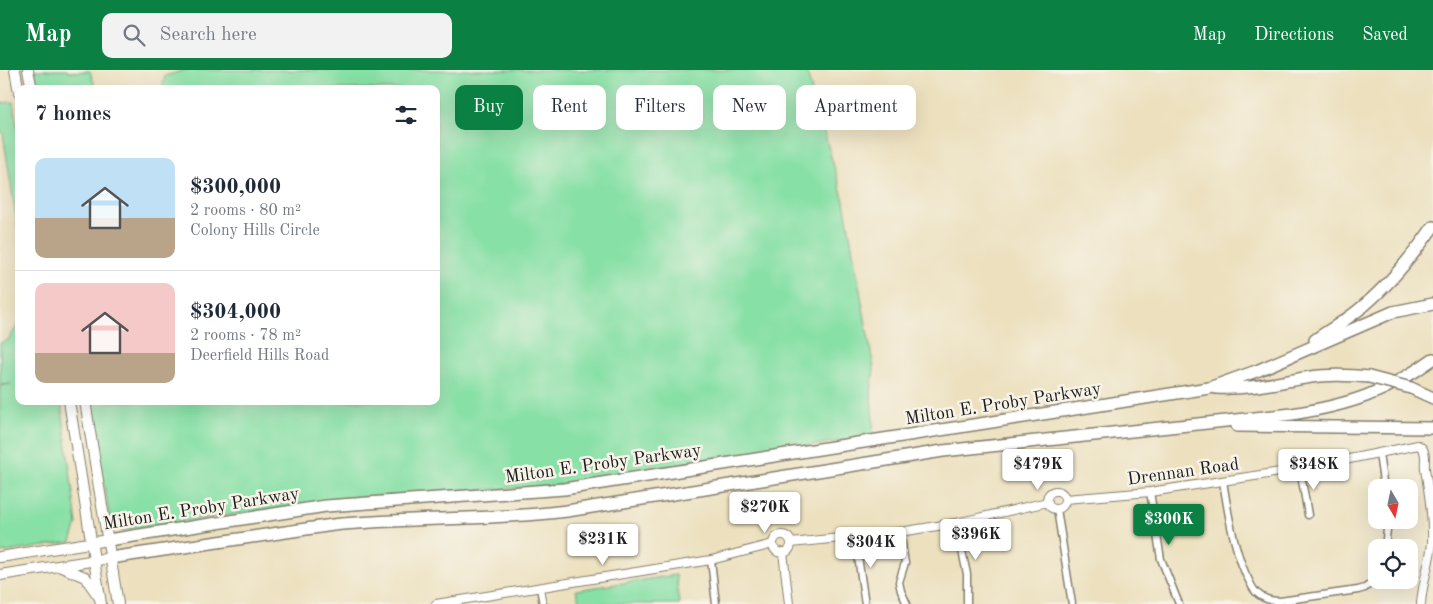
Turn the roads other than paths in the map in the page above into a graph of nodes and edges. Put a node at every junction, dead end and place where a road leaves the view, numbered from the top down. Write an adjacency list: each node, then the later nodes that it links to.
1 (15, 70): 3 (main road)
2 (28, 70): 4 (main road)
3 (18, 85)
4 (31, 85)
5 (1433, 226): 7 (highway)
6 (1430, 304): 7 (highway)
7 (1288, 358): 9 (highway)
8 (1433, 359): 13 (highway)
9 (1209, 388): 10 (highway, bridge); 28 (highway, Milton E. Proby Parkway)
10 (1433, 398)
11 (70, 405): 29 (main road)
12 (86, 405): 28 (main road)
13 (1180, 426): 14 (highway); 34 (highway, Milton E. Proby Parkway)
14 (1433, 428)
15 (1379, 454): 16 (street, Drennan Road); 17 (street); 21 (street, Drennan Road)
16 (1300, 469): 18 (street, Drennan Road); 24 (street)
17 (1383, 479)
18 (1223, 481): 19 (street, Drennan Road); 40 (street)
19 (1150, 492): 20 (street, Drennan Road); 52 (street)
20 (1065, 499): 22 (street); 23 (street)
21 (1432, 499): 38 (street)
22 (1048, 502): 23 (street); 25 (street)
23 (1057, 509): 51 (street)
24 (1308, 515)
25 (956, 523): 26 (street); 43 (street)
26 (900, 532): 27 (street); 50 (street)
27 (855, 536): 30 (street); 49 (street)
28 (108, 540): 29 (main road, Milton E. Proby Parkway); 34 (main road)
29 (91, 543): 33 (main road, Milton E. Proby Parkway); 35 (main road)
30 (790, 543): 31 (street); 32 (street)
31 (773, 544): 32 (street); 36 (street)
32 (783, 552): 48 (street)
33 (0, 557)
34 (110, 558): 35 (main road, Milton E. Proby Parkway); 44 (main road)
35 (94, 560): 37 (main road, Milton E. Proby Parkway); 42 (main road)
36 (710, 560): 41 (street); 47 (street)
37 (57, 566): 39 (main road, Milton E. Proby Parkway); 42 (main road)
38 (1430, 570): 53 (street)
39 (0, 575)
40 (1368, 586)
41 (540, 588): 45 (street); 46 (street)
42 (101, 601)
43 (967, 603)
44 (118, 604)
45 (436, 604)
46 (543, 604)
47 (716, 604)
48 (789, 604)
49 (865, 604)
50 (908, 604)
51 (1072, 604)
52 (1180, 604)
53 (1421, 604)

